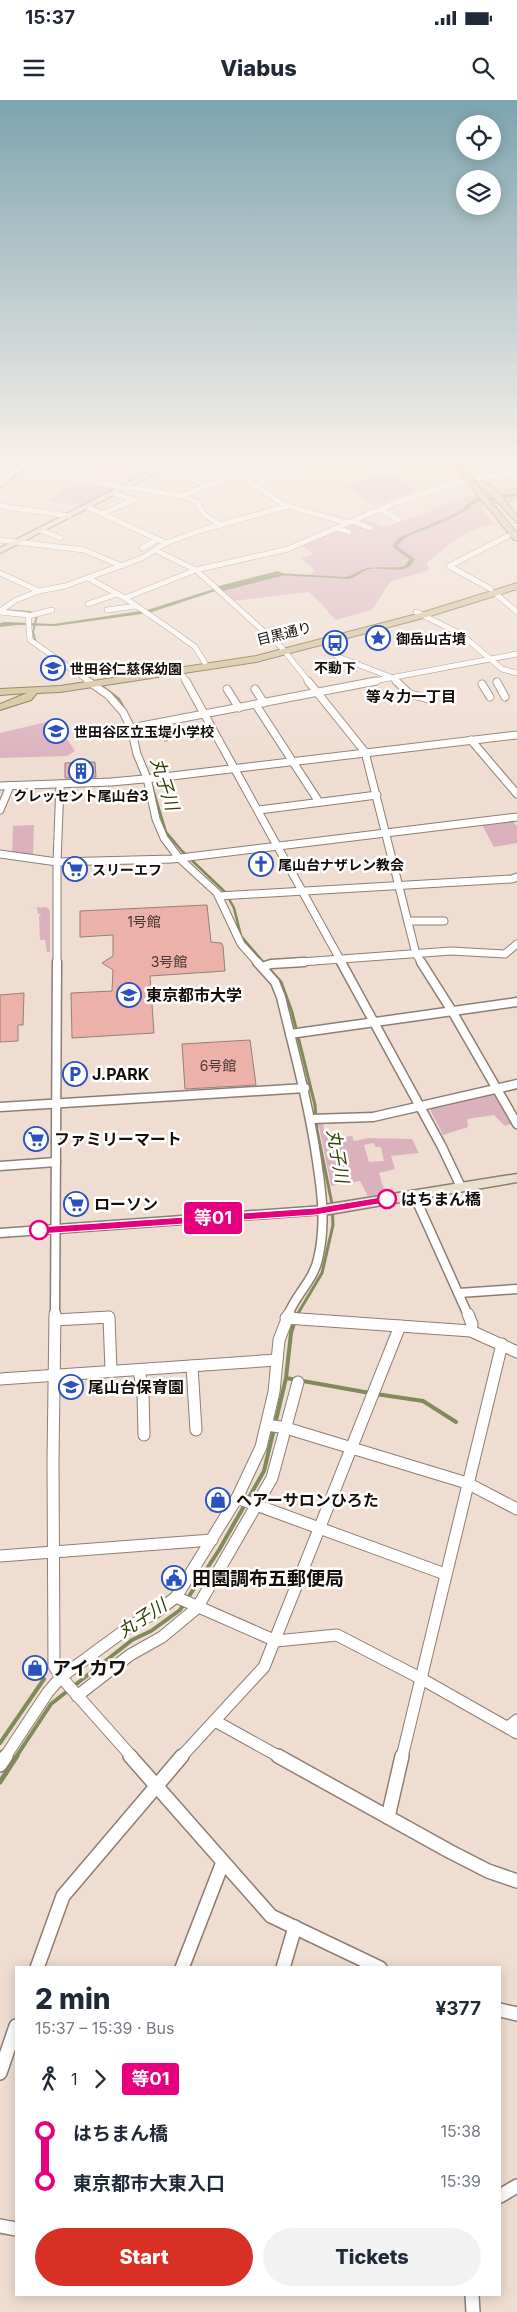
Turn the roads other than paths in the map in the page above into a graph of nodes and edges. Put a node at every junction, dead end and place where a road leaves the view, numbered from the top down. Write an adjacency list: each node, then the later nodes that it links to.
1 (111, 561): 6 (street)
2 (134, 561): 6 (street)
3 (178, 561): 7 (street)
4 (234, 561): 7 (street)
5 (460, 561): 13 (street)
6 (122, 566): 9 (street)
7 (196, 570): 15 (street); 25 (street)
8 (0, 573): 12 (street)
9 (88, 578): 12 (street); 14 (street)
10 (517, 580): 13 (main road, 目黒通り)
11 (517, 586): 13 (main road, 目黒通り)
12 (39, 591): 18 (street)
13 (493, 591): 21 (street); 22 (main road, 目黒通り)
14 (117, 594): 15 (street); 16 (street)
15 (125, 598): 17 (street)
16 (88, 604)
17 (136, 606): 20 (street); 29 (street)
18 (1, 610): 23 (street)
19 (52, 610): 23 (street)
20 (107, 610)
21 (517, 612)
22 (420, 614): 25 (main road, 目黒通り); 28 (street)
23 (29, 618): 24 (street)
24 (30, 630): 35 (street)
25 (283, 651): 29 (main road, 目黒通り); 31 (main road, 目黒通り); 41 (street)
26 (517, 654): 28 (street)
27 (336, 656): 33 (street)
28 (491, 659): 32 (street); 33 (street)
29 (205, 663): 30 (main road, 目黒通り)
30 (170, 671): 31 (main road, 目黒通り); 35 (main road, 目黒通り)
31 (180, 671): 49 (street)
32 (517, 673)
33 (393, 678): 41 (street); 44 (street)
34 (496, 682): 42 (street)
35 (96, 683): 39 (main road, 目黒通り); 51 (street)
36 (482, 684): 43 (street)
37 (227, 689): 48 (street)
38 (255, 689): 45 (street)
39 (34, 691): 40 (main road, 目黒通り); 47 (main road)
40 (0, 692)
41 (318, 692): 45 (street); 55 (street)
42 (505, 697)
43 (490, 698)
44 (429, 699)
45 (264, 703): 46 (street)
46 (256, 705): 48 (street); 56 (street)
47 (0, 708)
48 (239, 708): 49 (street)
49 (204, 715): 50 (street); 57 (street)
50 (158, 724): 51 (street); 53 (street)
51 (134, 728): 58 (street)
52 (517, 735): 54 (street)
53 (165, 737)
54 (471, 740): 55 (street); 62 (street)
55 (365, 752): 56 (street); 63 (street)
56 (292, 761): 57 (street); 64 (street)
57 (236, 768): 58 (street); 66 (street)
58 (150, 778): 59 (street); 71 (street)
59 (60, 784): 61 (street); 72 (street)
60 (0, 786): 61 (street)
61 (10, 786): 65 (street)
62 (517, 794)
63 (377, 795): 64 (street); 68 (street)
64 (319, 802): 66 (street)
65 (0, 810)
66 (259, 810): 69 (street)
67 (517, 817): 68 (street)
68 (385, 832): 69 (street); 74 (street)
69 (278, 844): 71 (street); 75 (street)
70 (0, 854): 72 (street)
71 (184, 857): 72 (street); 76 (street)
72 (57, 862): 90 (street)
73 (515, 880): 74 (street)
74 (399, 886): 75 (street); 77 (street)
75 (303, 891): 76 (street); 81 (street)
76 (225, 896): 82 (street)
77 (408, 921): 78 (street); 80 (street)
78 (444, 921)
79 (517, 944): 80 (street)
80 (416, 954): 81 (street); 84 (street)
81 (341, 959): 82 (street); 85 (street)
82 (265, 966): 86 (street)
83 (517, 1002): 84 (street)
84 (452, 1011): 85 (street); 89 (street)
85 (375, 1022): 86 (street); 91 (street)
86 (295, 1033): 88 (street)
87 (517, 1084): 89 (street)
88 (305, 1088): 90 (street); 93 (street)
89 (498, 1088): 91 (street); 94 (street)
90 (58, 1103): 92 (street); 95 (street)
91 (420, 1106): 93 (street); 98 (street)
92 (0, 1107)
93 (313, 1119): 100 (street)
94 (517, 1124)
95 (56, 1162): 96 (street); 101 (street)
96 (0, 1166)
97 (517, 1178): 98 (street)
98 (461, 1187): 99 (street)
99 (414, 1194): 100 (street); 104 (street)
100 (329, 1209): 101 (street); 105 (street)
101 (56, 1229): 102 (street); 106 (street)
102 (0, 1233)
103 (517, 1289): 104 (street)
104 (459, 1292): 108 (street)
105 (286, 1318): 107 (street); 111 (street)
106 (56, 1320): 114 (street); 115 (street)
107 (400, 1326): 108 (street); 122 (street)
108 (471, 1331): 109 (street)
109 (502, 1344): 110 (street); 123 (street)
110 (517, 1352)
111 (277, 1360): 112 (street); 118 (street)
112 (192, 1366): 113 (street); 120 (street)
113 (139, 1370): 114 (street); 121 (street)
114 (111, 1371): 115 (street)
115 (54, 1376): 116 (street); 129 (street)
116 (0, 1380)
117 (298, 1382): 119 (street)
118 (267, 1424): 119 (street); 124 (street)
119 (286, 1428): 122 (street); 125 (street)
120 (196, 1430)
121 (144, 1435)
122 (353, 1448): 123 (street); 127 (street)
123 (467, 1483): 126 (street); 131 (street)
124 (237, 1498): 125 (street); 128 (street)
125 (257, 1507): 127 (street); 133 (street)
126 (517, 1508)
127 (320, 1530): 131 (street); 134 (street)
128 (212, 1540): 129 (street); 132 (street)
129 (54, 1552): 130 (street); 135 (street)
130 (0, 1556)
131 (445, 1574): 136 (street)
132 (176, 1597): 133 (street); 135 (street)
133 (197, 1608): 134 (street); 137 (street)
134 (276, 1641): 136 (street); 138 (street)
135 (61, 1677): 137 (street); 140 (street)
136 (420, 1678): 139 (street); 142 (street)
137 (77, 1696): 141 (street)
138 (215, 1722): 141 (street); 142 (street)
139 (514, 1727)
140 (0, 1766)
141 (156, 1786): 143 (street); 146 (street)
142 (388, 1817): 144 (street)
143 (223, 1862): 145 (street); 147 (street)
144 (517, 1881)
145 (295, 1927): 148 (street); 149 (street)
146 (38, 1966)
147 (183, 1966)
148 (284, 1966)
149 (376, 1966)
150 (501, 2010): 151 (street)
151 (517, 2014)
152 (15, 2029): 153 (street)
153 (0, 2073)
154 (517, 2186): 155 (street)
155 (501, 2195)
156 (0, 2226): 157 (street)
157 (15, 2229)
158 (472, 2296): 159 (street)
159 (473, 2312)

